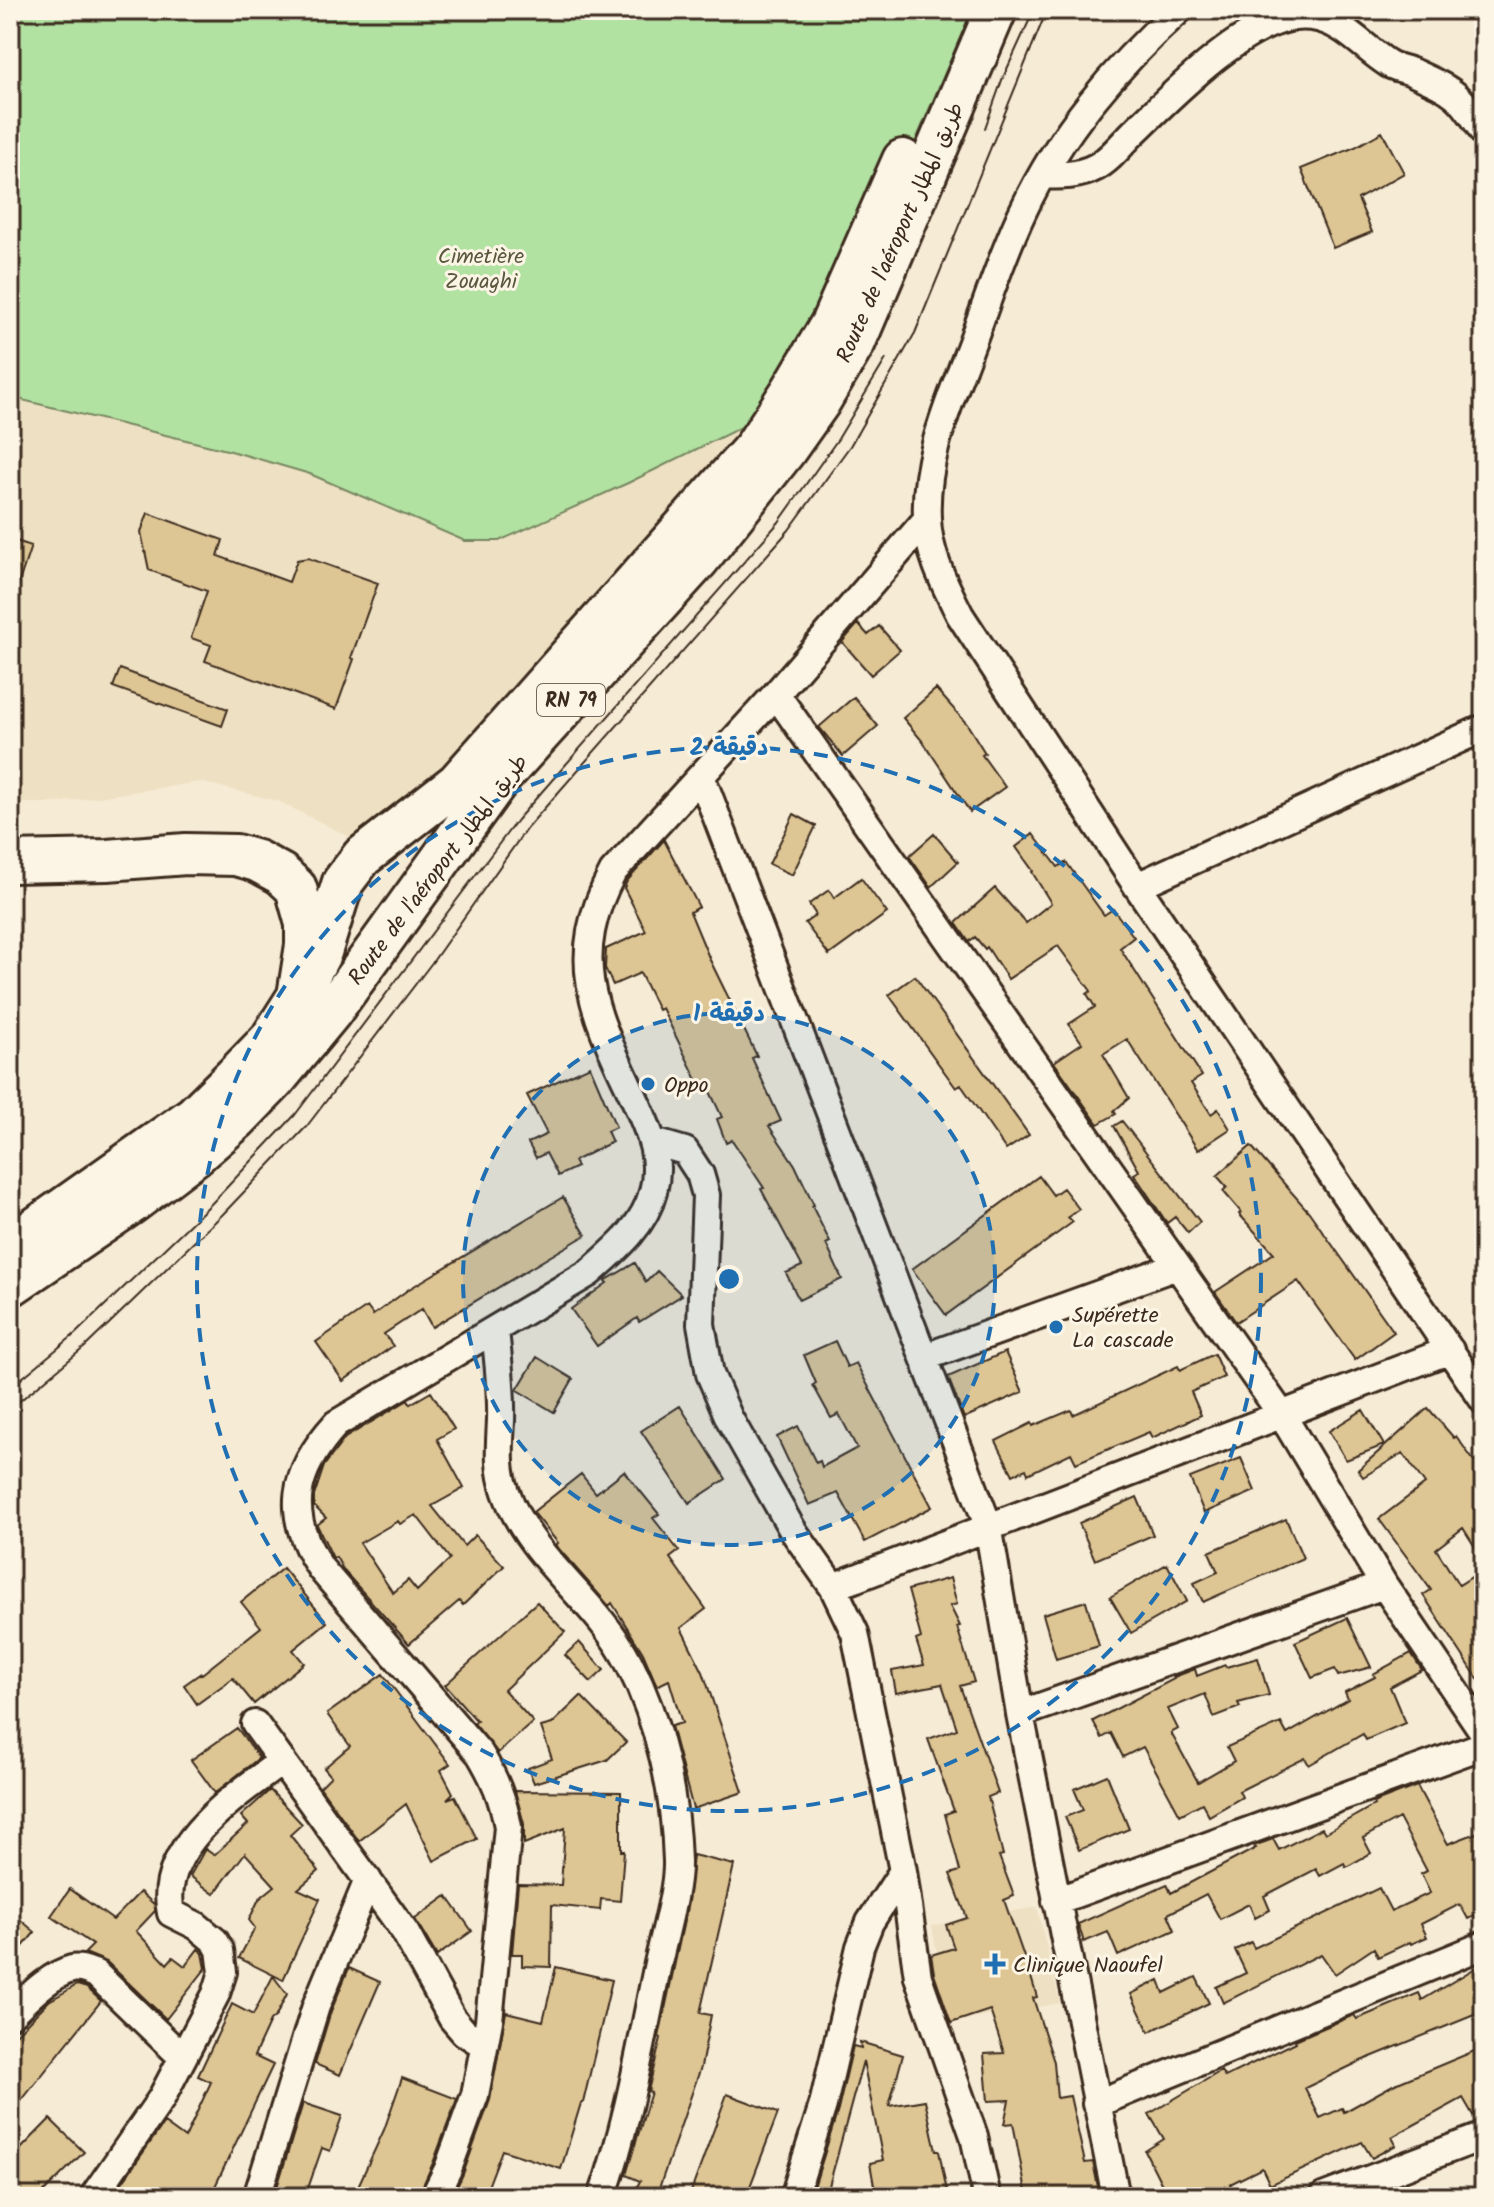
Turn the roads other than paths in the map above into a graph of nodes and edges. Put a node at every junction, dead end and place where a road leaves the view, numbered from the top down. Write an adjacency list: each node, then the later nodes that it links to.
1 (968, 10): 12 (highway)
2 (996, 10): 16 (highway, Route de l'aéroport طريق المطار / RN 79)
3 (1179, 10): 5 (street)
4 (1484, 133): 5 (street)
5 (1042, 175): 6 (street)
6 (927, 519): 7 (street); 11 (street)
7 (776, 694): 9 (street); 15 (street)
8 (1484, 728): 11 (street)
9 (701, 776): 13 (street); 19 (street)
10 (10, 862): 12 (highway)
11 (1137, 886): 18 (street)
12 (298, 996): 14 (highway)
13 (654, 1142): 17 (street); 24 (street)
14 (10, 1246)
15 (1177, 1266): 19 (street); 21 (street)
16 (10, 1286)
17 (495, 1330): 35 (street); 42 (street)
18 (1450, 1350): 20 (street); 21 (street)
19 (925, 1357): 22 (street)
20 (1484, 1401)
21 (1282, 1415): 22 (street); 23 (street)
22 (988, 1525): 24 (street); 25 (street)
23 (1384, 1585): 25 (street); 27 (street)
24 (833, 1587): 30 (street)
25 (1020, 1714): 32 (street)
26 (255, 1724): 29 (street)
27 (1484, 1733)
28 (1484, 1745): 32 (street)
29 (282, 1761): 31 (street); 36 (street)
30 (903, 1871): 43 (street); 44 (street)
31 (368, 1880): 35 (street); 40 (street)
32 (1056, 1901): 37 (street)
33 (1484, 1945): 37 (street)
34 (10, 2015): 36 (street)
35 (484, 2045): 41 (street)
36 (181, 2056): 39 (street)
37 (1096, 2104): 45 (street)
38 (1484, 2136): 46 (street)
39 (93, 2197)
40 (257, 2197)
41 (434, 2197)
42 (602, 2197)
43 (794, 2197)
44 (987, 2197)
45 (1116, 2197)
46 (1323, 2197)

